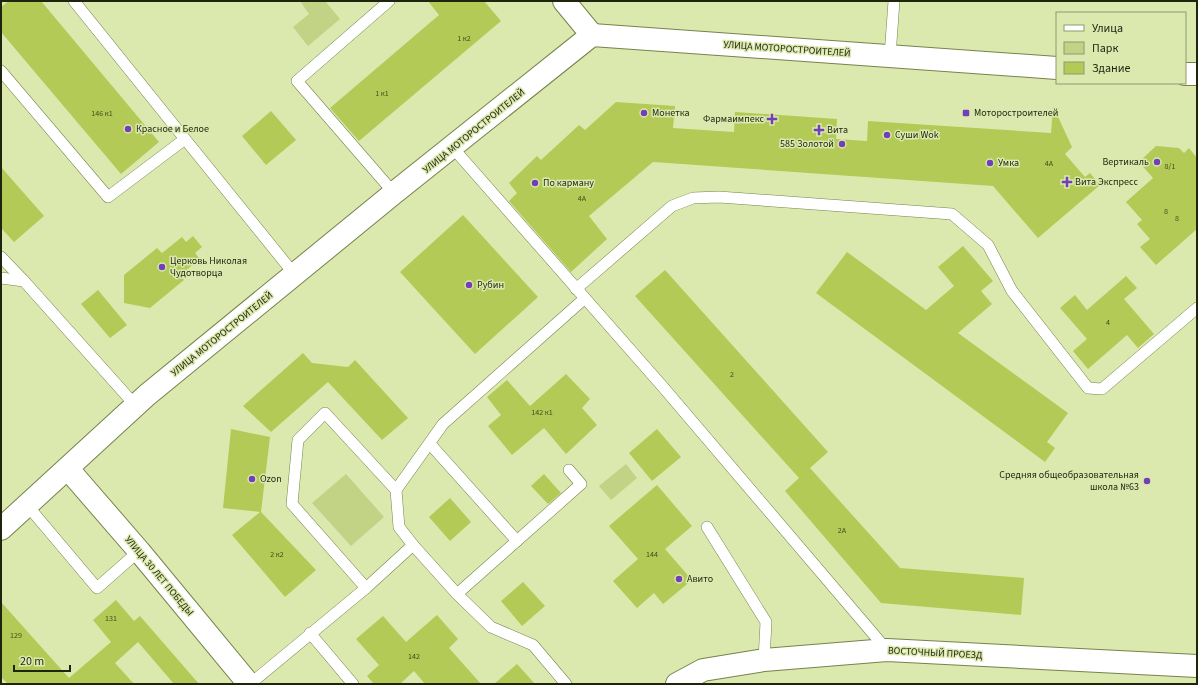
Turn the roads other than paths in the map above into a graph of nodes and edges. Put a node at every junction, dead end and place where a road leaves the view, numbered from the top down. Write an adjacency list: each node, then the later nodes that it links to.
1 (74, 1): 11 (lane)
2 (390, 1): 13 (lane)
3 (564, 1): 5 (street)
4 (894, 1): 6 (lane)
5 (592, 35): 6 (street, УЛИЦА МОТОРОСТРОИТЕЛЕЙ); 12 (street, УЛИЦА МОТОРОСТРОИТЕЛЕЙ)
6 (890, 56): 7 (street, УЛИЦА МОТОРОСТРОИТЕЛЕЙ)
7 (1056, 68)
8 (1, 71): 11 (lane)
9 (1186, 74): 10 (street)
10 (1197, 74)
11 (185, 139): 15 (lane)
12 (453, 148): 13 (street, УЛИЦА МОТОРОСТРОИТЕЛЕЙ); 18 (lane)
13 (394, 193): 15 (street, УЛИЦА МОТОРОСТРОИТЕЛЕЙ)
14 (1, 257): 17 (lane)
15 (295, 275): 21 (street, УЛИЦА МОТОРОСТРОИТЕЛЕЙ)
16 (1, 278): 17 (lane)
17 (24, 281): 21 (lane)
18 (576, 289): 19 (lane); 20 (lane)
19 (584, 299): 22 (lane); 35 (lane)
20 (1197, 308)
21 (135, 405): 23 (street, УЛИЦА МОТОРОСТРОИТЕЛЕЙ)
22 (430, 444): 25 (lane); 29 (lane)
23 (68, 469): 26 (street, УЛИЦА МОТОРОСТРОИТЕЛЕЙ); 31 (street, УЛИЦА 30 ЛЕТ ПОБЕДЫ)
24 (569, 470): 29 (lane)
25 (396, 490): 30 (lane); 32 (lane)
26 (27, 505): 28 (street, УЛИЦА МОТОРОСТРОИТЕЛЕЙ); 31 (lane)
27 (707, 528): 36 (lane)
28 (1, 529)
29 (517, 541): 33 (lane)
30 (413, 545): 32 (lane); 33 (lane)
31 (139, 551): 38 (street, УЛИЦА 30 ЛЕТ ПОБЕДЫ)
32 (366, 588): 34 (lane)
33 (457, 594): 40 (lane)
34 (310, 633): 38 (lane); 39 (lane)
35 (887, 650): 36 (street, ВОСТОЧНЫЙ ПРОЕЗД); 37 (street, ВОСТОЧНЫЙ ПРОЕЗД)
36 (764, 660): 41 (street, ВОСТОЧНЫЙ ПРОЕЗД)
37 (1197, 666)
38 (249, 684)
39 (354, 684)
40 (566, 684)
41 (677, 684)

